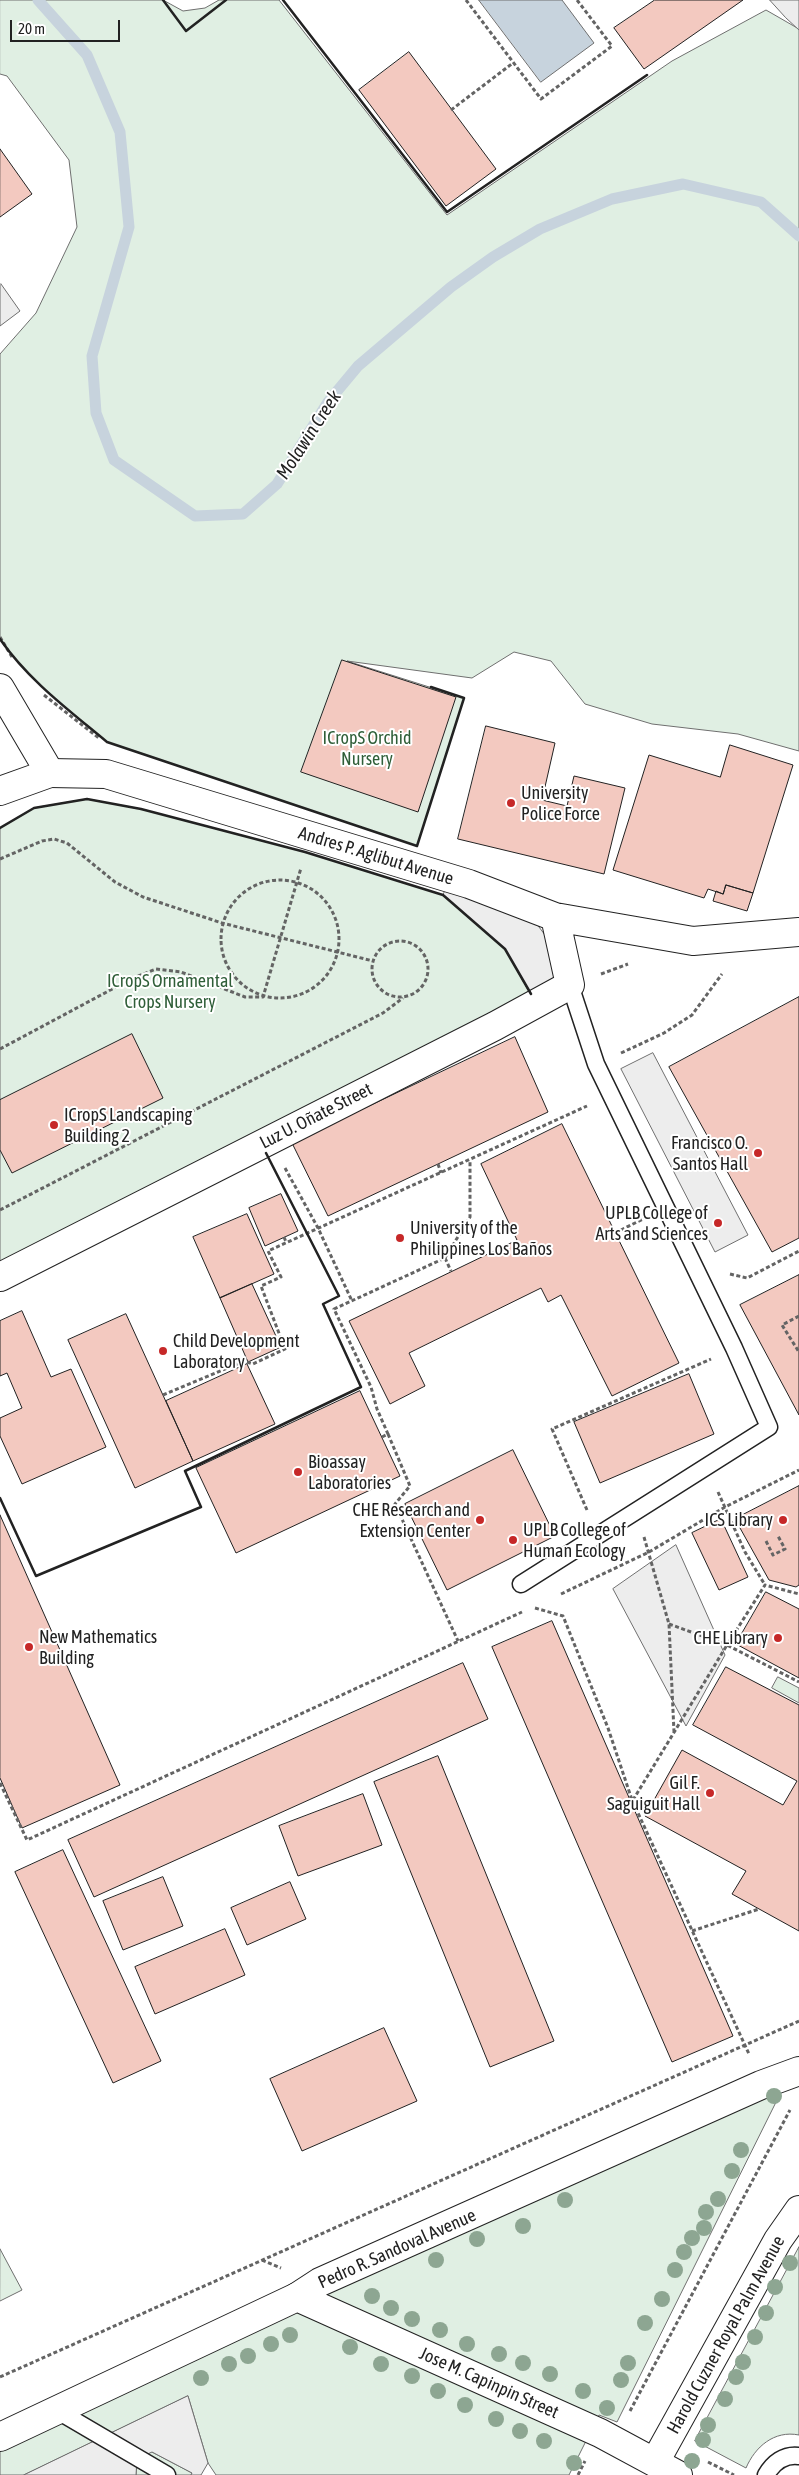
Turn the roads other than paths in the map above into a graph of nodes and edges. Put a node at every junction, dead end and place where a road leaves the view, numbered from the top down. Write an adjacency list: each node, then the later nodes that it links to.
1 (0, 688): 2 (street)
2 (50, 773): 3 (street); 4 (street, Andres P. Aglibut Avenue)
3 (0, 791)
4 (554, 917): 5 (street, Andres P. Aglibut Avenue); 6 (street)
5 (799, 932)
6 (570, 985): 7 (street, Luz U. Oñate Street); 8 (lane)
7 (0, 1277)
8 (521, 1584)
9 (799, 2070): 11 (street, Pedro R. Sandoval Avenue)
10 (799, 2210): 15 (street, Harold Cuzner Royal Palm Avenue)
11 (297, 2297): 12 (street, Pedro R. Sandoval Avenue); 15 (street, Jose M. Capinpin Street)
12 (58, 2410): 13 (street, Pedro R. Sandoval Avenue); 16 (lane)
13 (0, 2437)
14 (799, 2456): 17 (lane)
15 (666, 2468)
16 (167, 2475)
17 (766, 2475)

